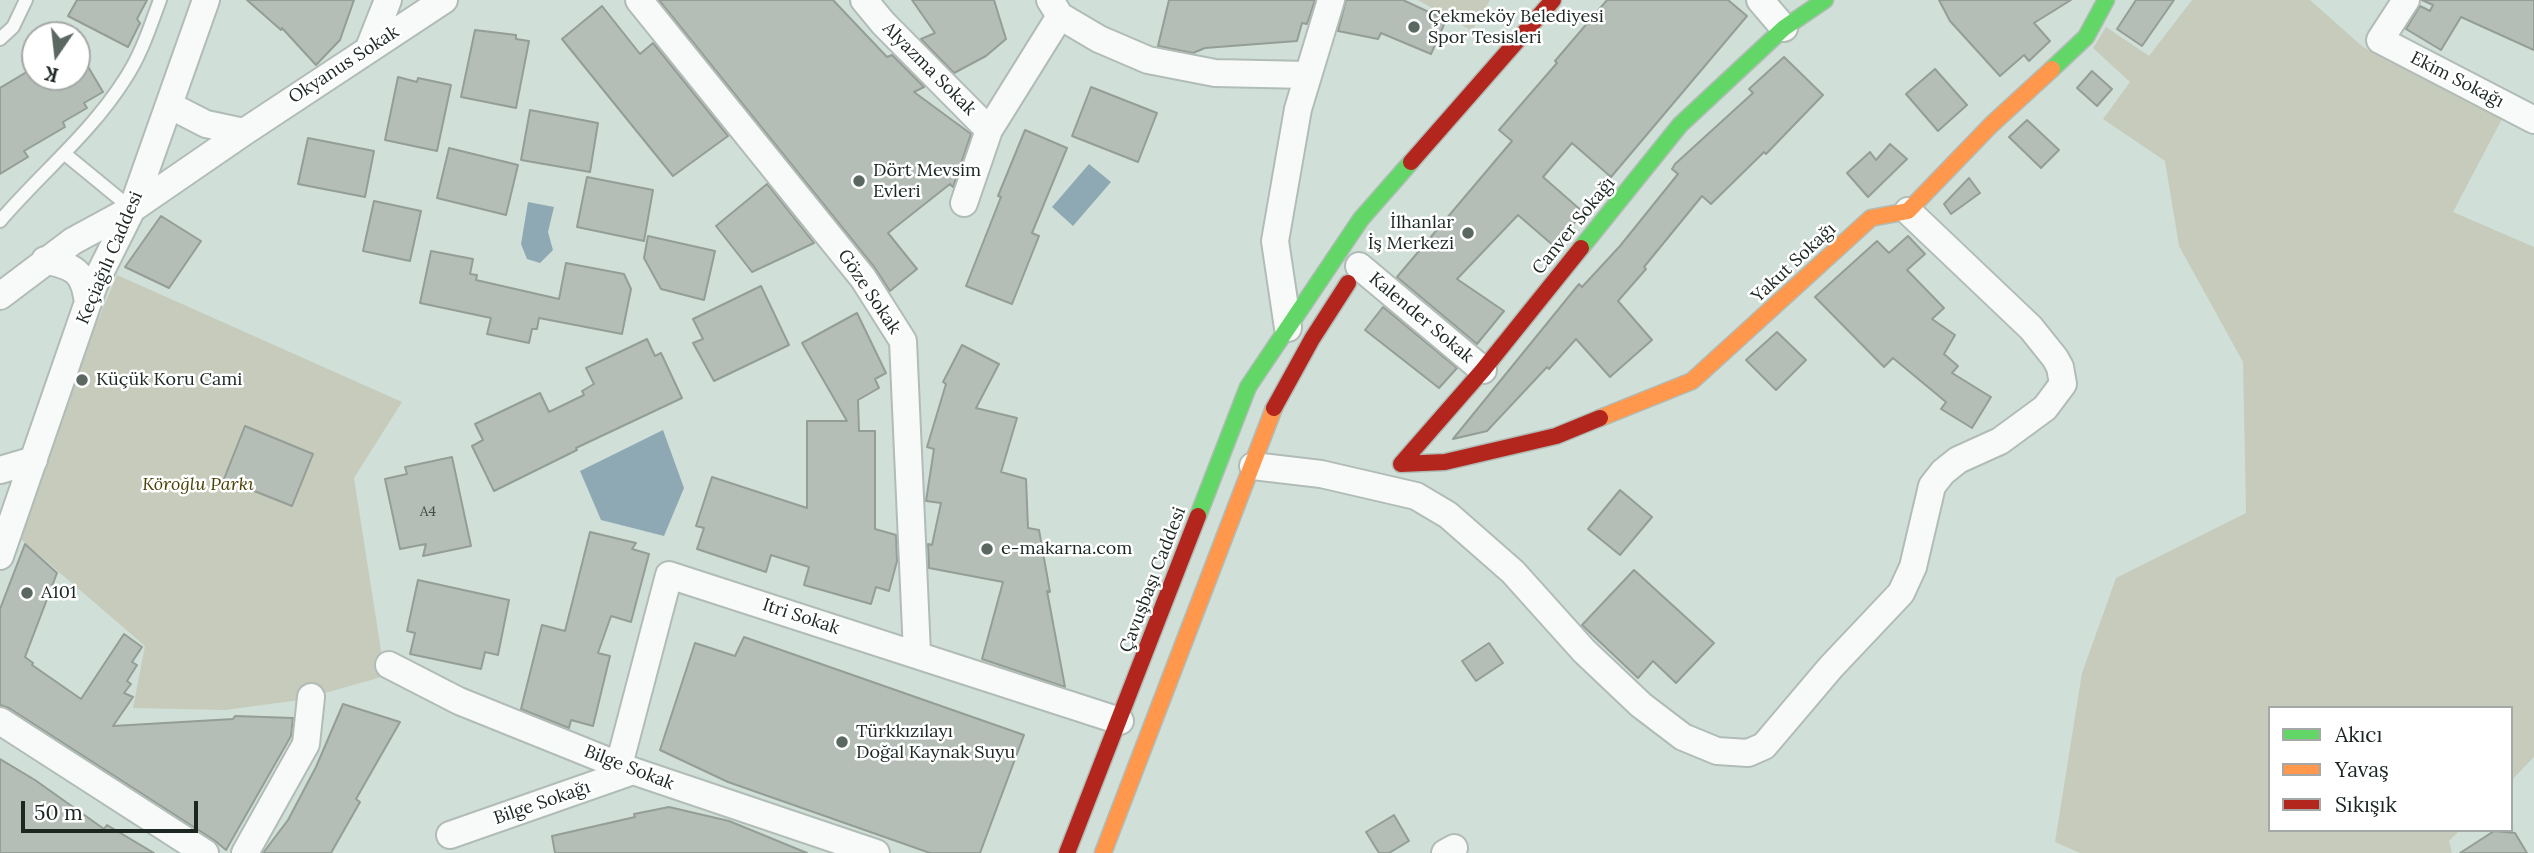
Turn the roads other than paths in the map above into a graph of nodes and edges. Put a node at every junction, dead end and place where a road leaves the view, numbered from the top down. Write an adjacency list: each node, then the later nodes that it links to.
1 (26, 0): 16 (lane)
2 (160, 0): 23 (lane)
3 (206, 0): 19 (street, Keçiağılı Caddesi)
4 (388, 0): 17 (street)
5 (444, 0): 17 (street, Okyanus Sokak)
6 (639, 0): 41 (street, Göze Sokak)
7 (864, 0): 21 (street, Alyazma Sokak)
8 (1331, 0): 18 (street)
9 (1553, 0): 32 (main road, Çavuşbaşı Caddesi)
10 (1760, 0): 15 (street)
11 (1825, 0): 15 (main road, Canver Sokağı)
12 (2106, 0): 26 (main road)
13 (2406, 0): 20 (street, Ekim Sokağı)
14 (1055, 8): 18 (street); 21 (street, Alyazma Sokak)
15 (1784, 28): 34 (main road, Canver Sokağı)
16 (0, 40)
17 (369, 48): 22 (street, Okyanus Sokak)
18 (1308, 75): 32 (street)
19 (169, 105): 22 (street); 25 (street, Keçiağılı Caddesi)
20 (2534, 120)
21 (989, 130): 24 (street)
22 (244, 132): 25 (street, Okyanus Sokak)
23 (65, 154): 25 (lane); 27 (lane)
24 (964, 203)
25 (132, 209): 28 (street, Okyanus Sokak); 31 (street, Keçiağılı Caddesi)
26 (1908, 211): 36 (main road, Yakut Sokağı); 39 (street)
27 (0, 221)
28 (45, 260): 30 (street, Okyanus Sokak); 31 (street)
29 (1362, 261): 33 (main road); 34 (street, Kalender Sokak)
30 (0, 296)
31 (88, 303): 35 (street, Keçiağılı Caddesi)
32 (1288, 328): 33 (main road); 45 (main road, Çavuşbaşı Caddesi)
33 (1308, 345): 37 (main road)
34 (1483, 370): 36 (main road, Canver Sokağı)
35 (34, 460): 38 (street); 40 (street, Keçiağılı Caddesi)
36 (1401, 464): 39 (street)
37 (1253, 466): 39 (street); 52 (main road)
38 (0, 470)
39 (1352, 481)
40 (0, 556)
41 (917, 653): 45 (street, Itri Sokak); 46 (street, Itri Sokak)
42 (389, 666): 46 (street, Bilge Sokak)
43 (311, 697): 49 (street)
44 (0, 721): 48 (street)
45 (1120, 721): 51 (main road, Çavuşbaşı Caddesi)
46 (626, 768): 47 (street, Bilge Sokağı); 50 (street, Bilge Sokak)
47 (450, 835)
48 (205, 853)
49 (245, 853)
50 (876, 853)
51 (1068, 853)
52 (1103, 853)

